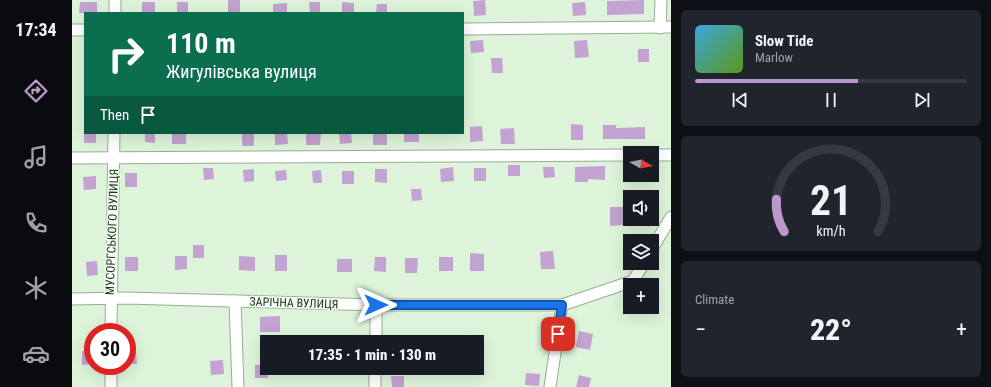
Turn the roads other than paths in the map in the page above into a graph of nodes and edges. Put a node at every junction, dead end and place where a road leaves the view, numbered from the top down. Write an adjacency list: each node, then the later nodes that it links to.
1 (115, 0): 3 (street)
2 (661, 0): 4 (street)
3 (115, 12)
4 (666, 28): 5 (street)
5 (464, 29)
6 (72, 30): 7 (street)
7 (84, 30)
8 (114, 134): 12 (street, МУСОРГСЬКОГО ВУЛИЦЯ)
9 (623, 155): 12 (street)
10 (659, 155): 11 (street)
11 (671, 155)
12 (114, 157): 13 (street); 17 (street, МУСОРГСЬКОГО ВУЛИЦЯ)
13 (72, 158)
14 (671, 217): 15 (street)
15 (659, 237)
16 (640, 270): 21 (street, ЗАРІЧНА ВУЛИЦЯ)
17 (111, 298): 18 (street, ЗАРІЧНА ВУЛИЦЯ); 19 (street, ЗАРІЧНА ВУЛИЦЯ); 22 (street, МУСОРГСЬКОГО ВУЛИЦЯ)
18 (72, 299)
19 (235, 301): 20 (street, ЗАРІЧНА ВУЛИЦЯ); 27 (street)
20 (376, 305): 21 (street, ЗАРІЧНА ВУЛИЦЯ); 23 (street)
21 (562, 305): 29 (street)
22 (110, 323)
23 (376, 335)
24 (110, 375): 26 (street)
25 (375, 375): 28 (street)
26 (110, 387)
27 (238, 387)
28 (375, 387)
29 (550, 387)

